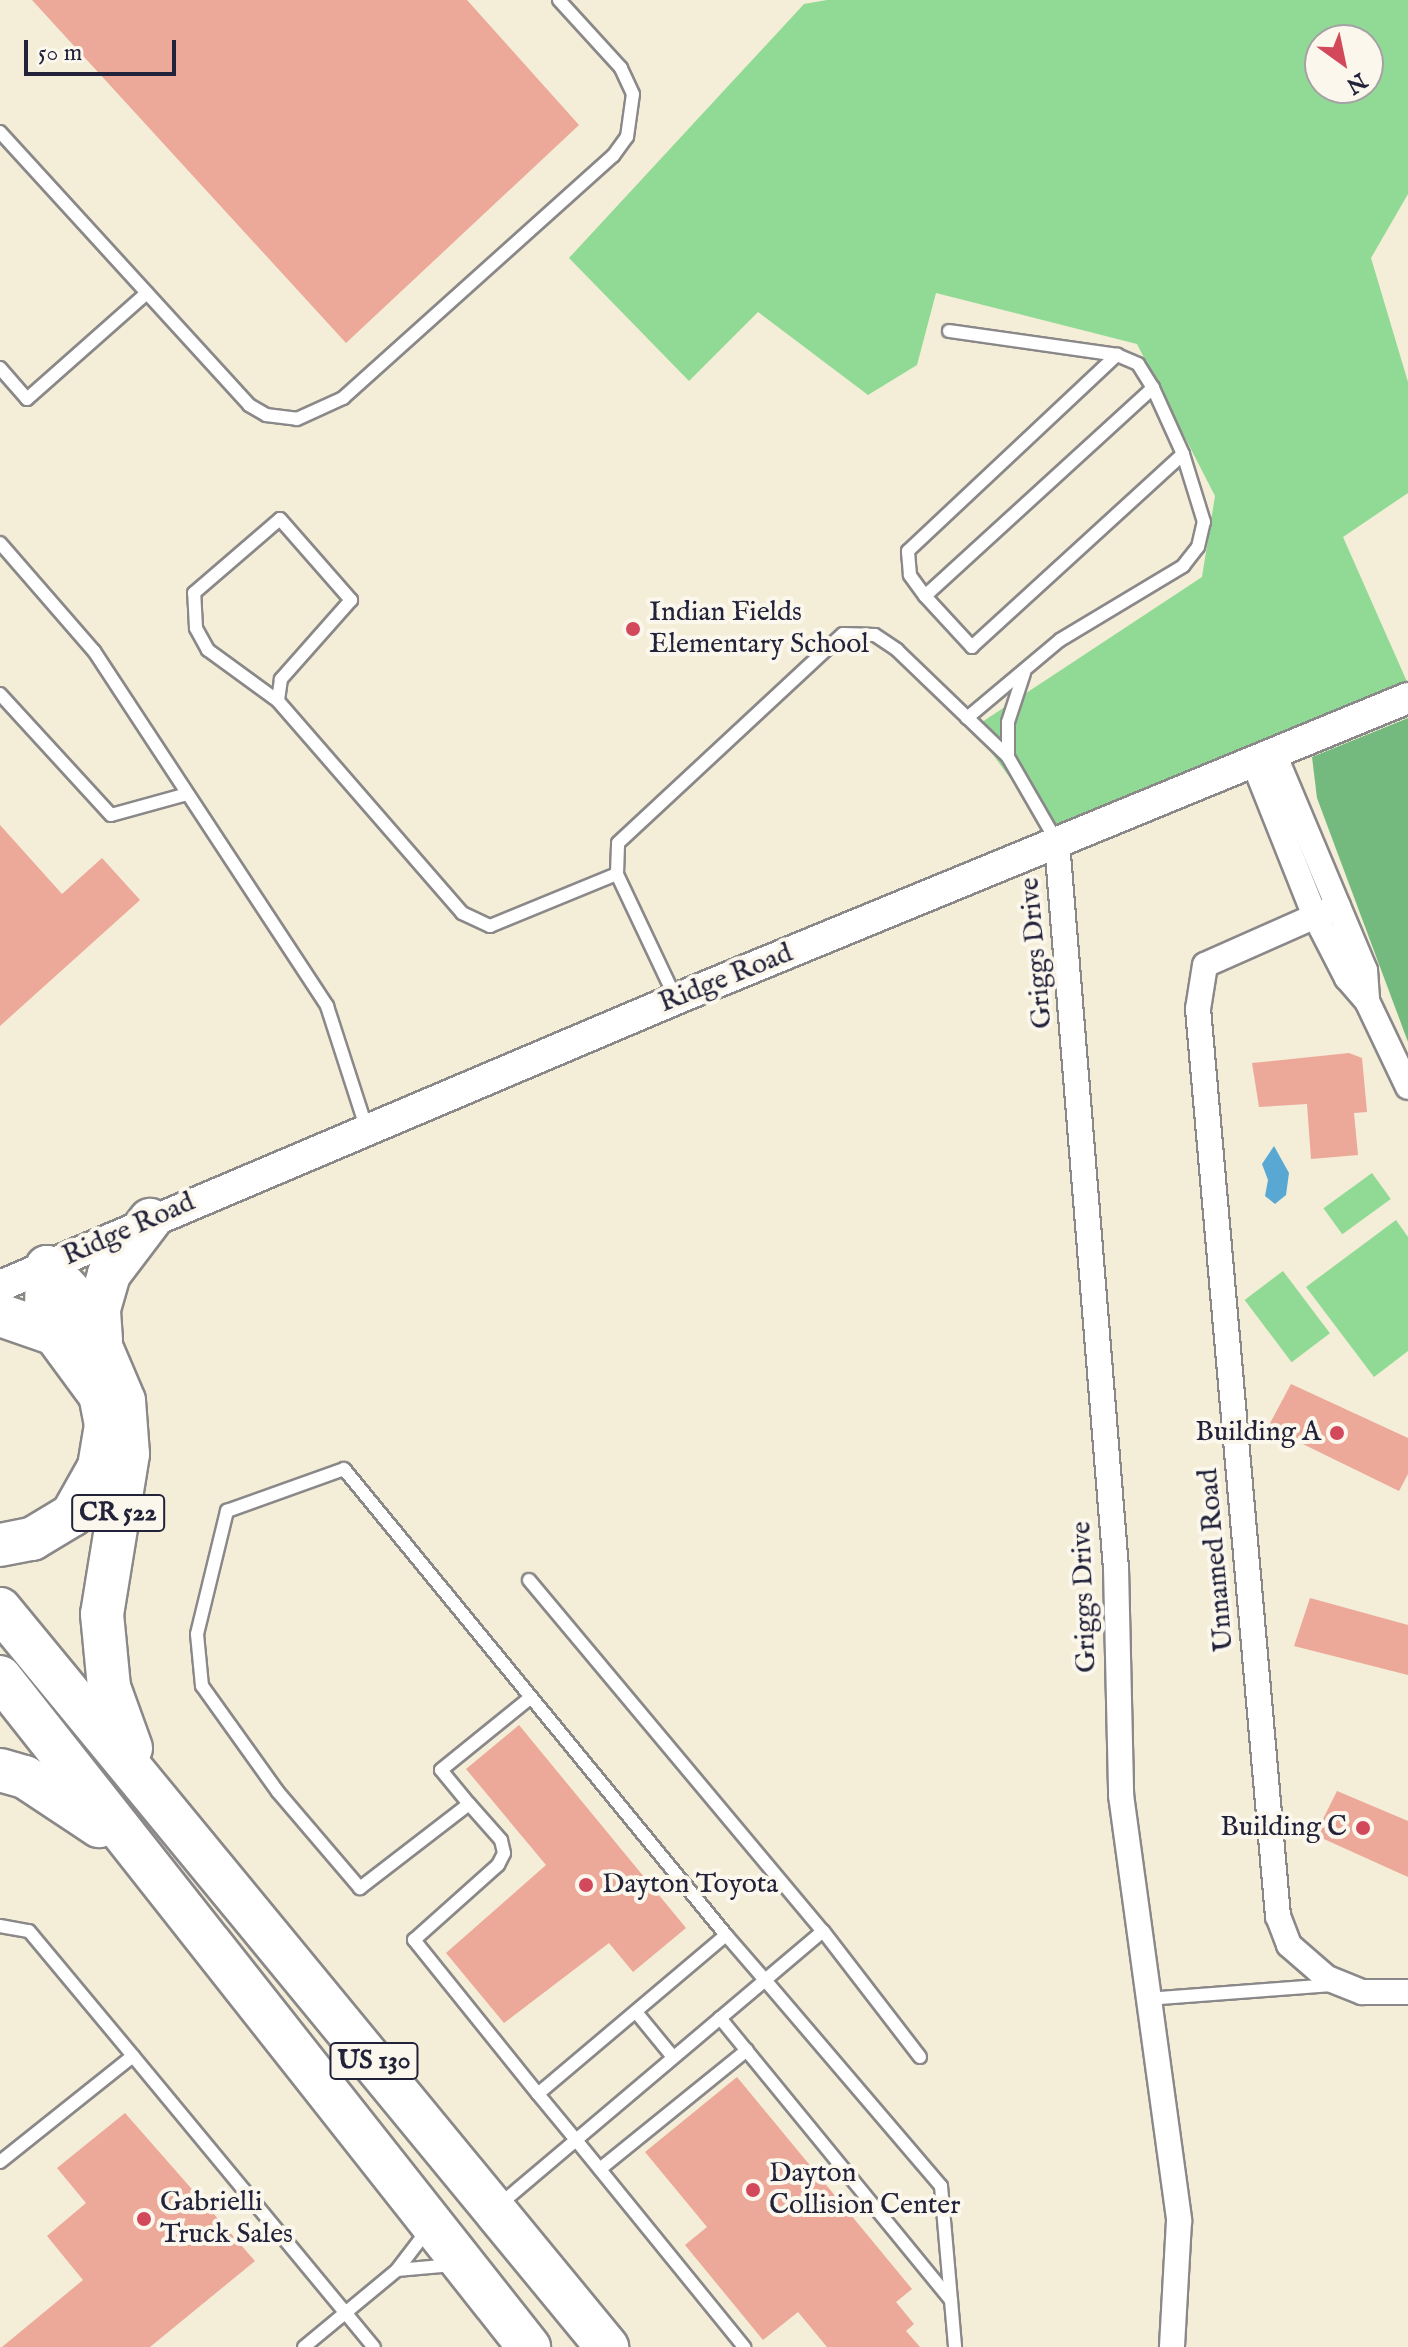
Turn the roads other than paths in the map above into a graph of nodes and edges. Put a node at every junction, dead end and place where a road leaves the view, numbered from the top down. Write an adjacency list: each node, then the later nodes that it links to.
1 (559, 0): 3 (lane)
2 (0, 132): 3 (lane)
3 (147, 293): 6 (lane)
4 (949, 331): 5 (lane)
5 (1117, 355): 7 (lane); 10 (lane)
6 (0, 368)
7 (1153, 388): 8 (lane); 10 (lane)
8 (1183, 454): 10 (lane); 11 (lane)
9 (0, 543): 18 (lane)
10 (925, 596)
11 (1027, 666): 15 (lane); 16 (lane)
12 (0, 694): 18 (lane)
13 (1408, 698): 17 (street, Ridge Road)
14 (278, 701): 14 (lane); 20 (lane)
15 (967, 718): 16 (lane); 20 (lane)
16 (1008, 757): 19 (lane)
17 (1264, 759): 19 (street, Ridge Road); 21 (street); 22 (street)
18 (187, 794): 26 (lane)
19 (1057, 843): 23 (street, Ridge Road); 48 (street, Griggs Drive)
20 (617, 874): 23 (lane)
21 (1338, 906): 22 (street, Unnamed Road); 24 (street)
22 (1315, 916): 24 (street); 46 (street, Unnamed Road)
23 (676, 999): 26 (street, Ridge Road)
24 (1367, 1001): 25 (street)
25 (1408, 1087)
26 (367, 1130): 27 (street, Ridge Road)
27 (150, 1220): 28 (street, Ridge Road); 32 (highway)
28 (47, 1267): 29 (street, Ridge Road); 31 (highway); 32 (highway, CR 522)
29 (0, 1286)
30 (0, 1315): 31 (highway)
31 (55, 1334): 33 (highway)
32 (101, 1340): 39 (highway, CR 522)
33 (0, 1545)
34 (529, 1580): 43 (lane)
35 (0, 1609): 39 (highway, US 130)
36 (0, 1677): 41 (highway, US 130)
37 (531, 1697): 40 (lane); 40 (lane); 44 (lane)
38 (0, 1770): 41 (highway)
39 (141, 1775): 59 (highway, US 130)
40 (469, 1804): 55 (lane)
41 (167, 1894): 60 (highway, US 130)
42 (0, 1926): 52 (lane)
43 (823, 1931): 45 (lane); 54 (lane)
44 (726, 1935): 45 (lane); 49 (lane)
45 (765, 1980): 50 (lane); 63 (lane)
46 (1339, 1985): 47 (street, Unnamed Road); 48 (lane)
47 (1408, 1992)
48 (1146, 1999): 71 (street, Griggs Drive)
49 (636, 2012): 53 (lane); 55 (lane)
50 (720, 2018): 51 (lane); 53 (lane)
51 (747, 2050): 58 (lane); 63 (lane)
52 (133, 2056): 57 (lane); 64 (lane)
53 (673, 2057): 56 (lane)
54 (920, 2057)
55 (538, 2094): 56 (lane)
56 (576, 2140): 58 (lane); 59 (lane)
57 (0, 2162)
58 (600, 2169): 69 (lane)
59 (494, 2210): 68 (highway, US 130)
60 (431, 2225): 61 (highway, US 130); 62 (lane)
61 (463, 2264): 62 (lane); 67 (highway, US 130)
62 (397, 2270): 64 (lane)
63 (951, 2300): 70 (lane)
64 (347, 2310): 65 (lane); 66 (lane)
65 (304, 2347)
66 (374, 2347)
67 (529, 2347)
68 (607, 2347)
69 (744, 2347)
70 (955, 2347)
71 (1172, 2347)

